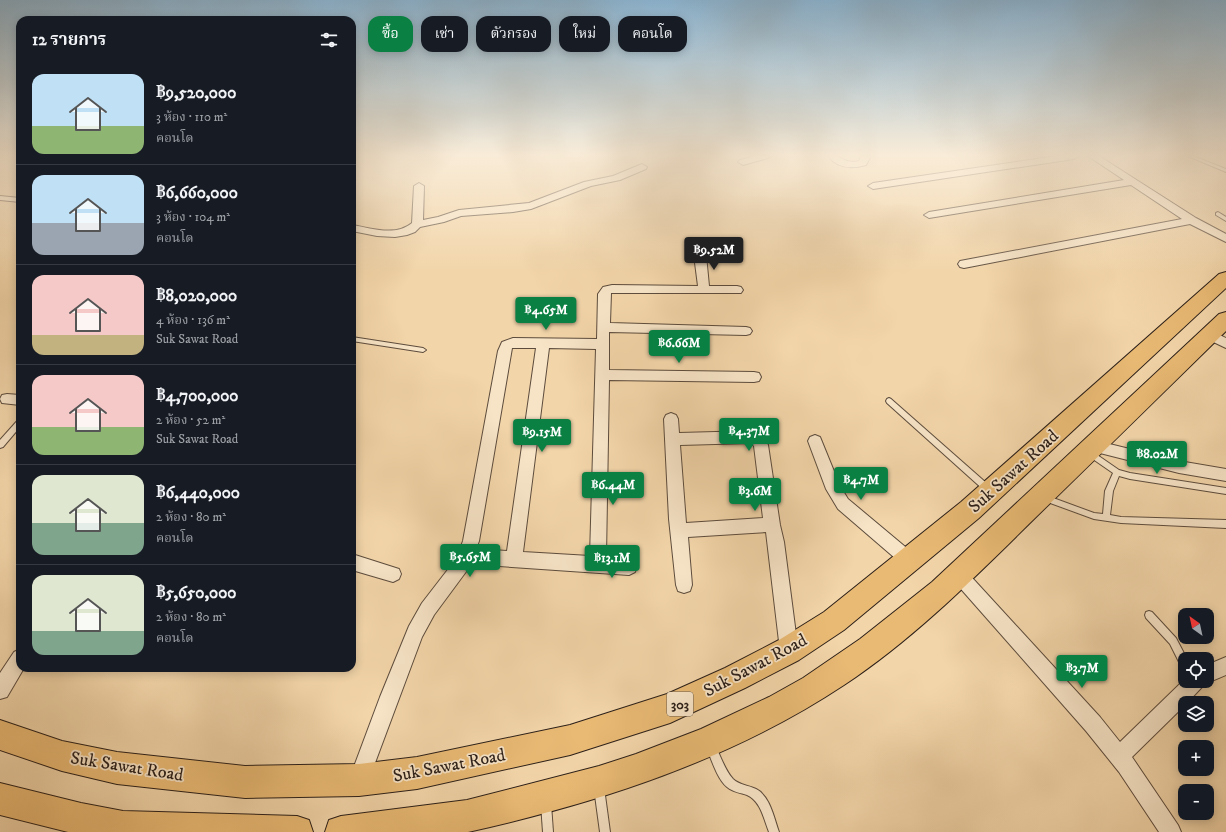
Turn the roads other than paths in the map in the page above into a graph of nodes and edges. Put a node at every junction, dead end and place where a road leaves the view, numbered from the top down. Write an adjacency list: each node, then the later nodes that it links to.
1 (418, 195): 11 (street)
2 (559, 195): 11 (street)
3 (1053, 195): 8 (street)
4 (1152, 195): 10 (street)
5 (0, 198): 6 (lane)
6 (16, 200)
7 (1218, 214): 9 (lane)
8 (929, 215)
9 (1226, 219)
10 (1192, 220): 13 (street); 15 (street)
11 (416, 224): 12 (street)
12 (356, 229)
13 (1226, 239)
14 (700, 254): 17 (street)
15 (964, 264)
16 (1226, 278): 38 (main road, Suk Sawat Road / 303)
17 (704, 290): 18 (street); 19 (street)
18 (737, 290)
19 (604, 327): 20 (street); 24 (street)
20 (746, 331)
21 (1220, 332): 34 (main road)
22 (356, 340): 25 (lane)
23 (544, 343): 24 (street); 44 (street); 45 (street)
24 (604, 344): 26 (street)
25 (423, 350)
26 (603, 375): 27 (street); 48 (street)
27 (754, 377)
28 (889, 401): 38 (lane)
29 (671, 419): 31 (street)
30 (16, 427): 33 (lane)
31 (673, 439): 42 (street); 43 (street)
32 (815, 441): 46 (street)
33 (0, 445)
34 (1090, 449): 35 (lane); 36 (street); 39 (main road)
35 (1118, 472): 37 (lane); 40 (lane)
36 (1226, 475)
37 (1226, 491)
38 (991, 492): 46 (main road, Suk Sawat Road / 303)
39 (1041, 496): 40 (lane); 51 (main road)
40 (1106, 518): 41 (lane)
41 (1226, 524)
42 (772, 525): 43 (street); 54 (street)
43 (679, 530): 52 (street)
44 (466, 556): 45 (street); 64 (street)
45 (514, 559): 48 (street)
46 (909, 560): 54 (main road, Suk Sawat Road / 303)
47 (356, 563): 50 (street)
48 (598, 564): 49 (street)
49 (629, 567)
50 (393, 574)
51 (959, 575): 62 (main road); 63 (street)
52 (684, 585)
53 (1149, 615): 55 (lane)
54 (789, 650): 64 (main road, Suk Sawat Road / 303)
55 (1178, 652)
56 (16, 664): 60 (street)
57 (1226, 666): 58 (street)
58 (1214, 672)
59 (1189, 688): 63 (street)
60 (0, 690)
61 (0, 735): 64 (main road, Suk Sawat Road / 303)
62 (709, 740): 65 (main road); 72 (lane)
63 (1119, 757): 73 (street)
64 (359, 780)
65 (598, 781): 66 (main road); 71 (lane)
66 (546, 796): 69 (main road); 70 (lane)
67 (0, 799): 68 (main road)
68 (296, 832)
69 (341, 832)
70 (548, 832)
71 (605, 832)
72 (774, 832)
73 (1171, 832)

